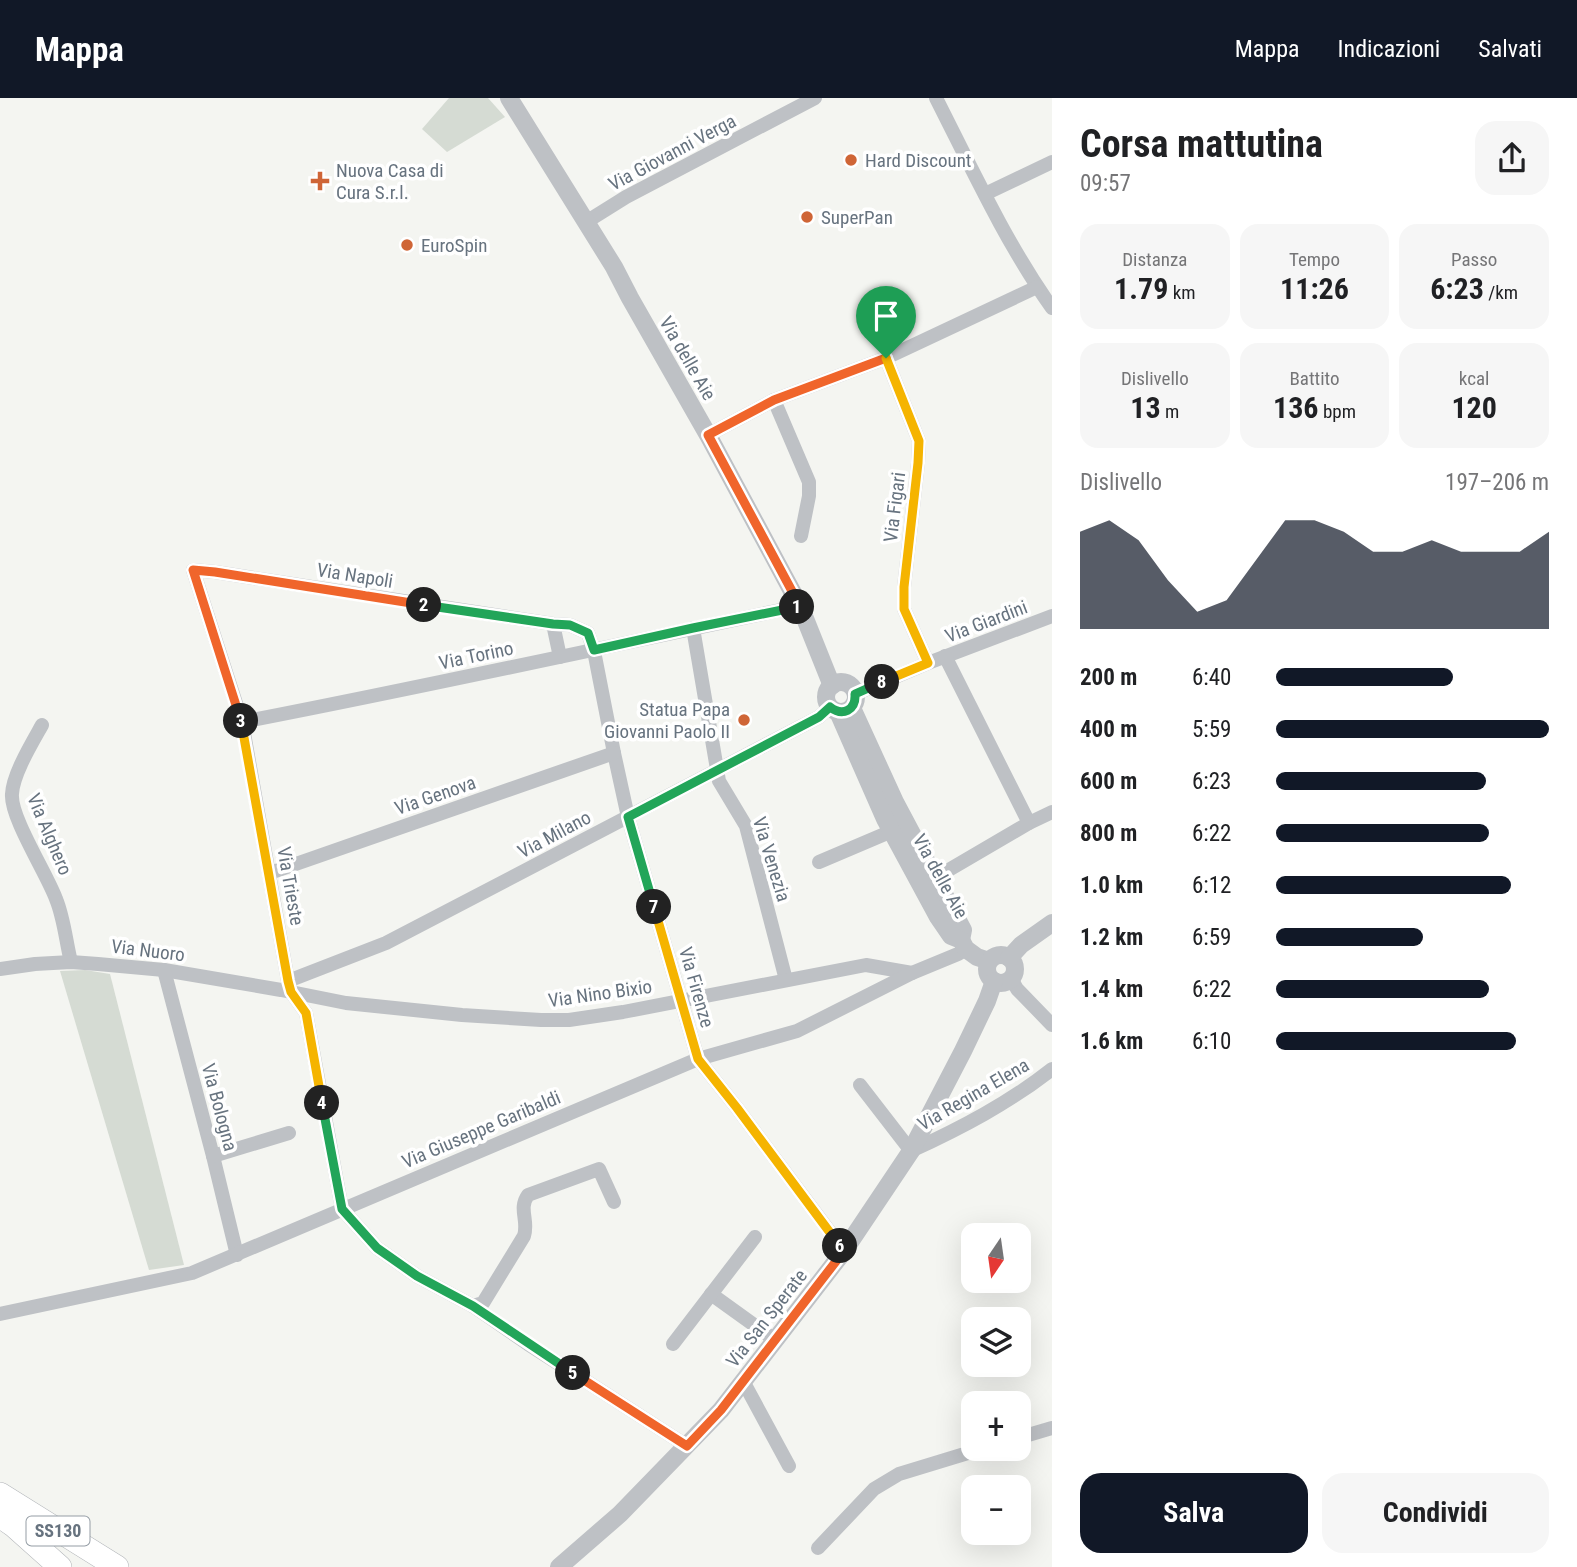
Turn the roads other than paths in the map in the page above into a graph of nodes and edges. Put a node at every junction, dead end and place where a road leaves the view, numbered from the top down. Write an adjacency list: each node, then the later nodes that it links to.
1 (509, 98): 6 (street, Via delle Aie)
2 (815, 98): 6 (street, Via Giovanni Verga)
3 (936, 98): 5 (street)
4 (1052, 162): 5 (street)
5 (985, 194): 7 (street)
6 (586, 222): 11 (street, Via delle Aie)
7 (1037, 287): 8 (street); 9 (street)
8 (1052, 308)
9 (886, 358): 10 (street); 21 (street, Via Figari)
10 (774, 400): 11 (street); 12 (street)
11 (708, 435): 14 (street, Via delle Aie)
12 (801, 536)
13 (193, 570): 16 (street, Via Napoli); 24 (street, Via Trieste)
14 (800, 606): 17 (street, Via Torino); 22 (street, Via delle Aie)
15 (1052, 616): 19 (street, Via Giardini)
16 (553, 624): 18 (street, Via Napoli); 20 (street)
17 (693, 628): 18 (street, Via Torino); 27 (street, Via Venezia)
18 (594, 650): 20 (street, Via Torino); 26 (street, Via Firenze)
19 (945, 656): 21 (street, Via Giardini); 30 (street)
20 (560, 657): 24 (street, Via Torino)
21 (928, 663): 23 (street, Via Giardini)
22 (832, 686): 23 (street); 23 (street)
23 (844, 705): 27 (street, Via Milano); 31 (street, Via delle Aie)
24 (242, 722): 33 (street, Via Trieste)
25 (42, 724): 39 (street, Via Alghero)
26 (614, 753): 29 (street, Via Firenze); 33 (street, Via Genova)
27 (718, 771): 29 (street, Via Milano); 43 (street, Via Venezia)
28 (1052, 812): 30 (street)
29 (628, 817): 45 (street, Via Milano); 46 (street, Via Firenze)
30 (1029, 823): 34 (street)
31 (899, 828): 32 (street); 34 (street, Via delle Aie); 36 (street, Via delle Aie)
32 (819, 862)
33 (270, 873): 45 (street, Via Trieste)
34 (935, 878): 36 (street, Via delle Aie)
35 (1052, 923): 37 (street)
36 (963, 944): 38 (street, Via delle Aie); 42 (street, Via Giuseppe Garibaldi)
37 (1009, 958): 38 (street); 44 (street)
38 (989, 961): 44 (street)
39 (71, 962): 40 (street, Via Nuoro); 41 (street, Via Nuoro)
40 (0, 969)
41 (164, 970): 45 (street, Via Nuoro); 53 (street, Via Bologna)
42 (912, 973): 43 (street, Via Nino Bixio); 48 (street, Via Giuseppe Garibaldi)
43 (786, 980): 46 (street, Via Nino Bixio)
44 (1003, 980): 47 (street); 52 (street, Via San Sperate)
45 (289, 986): 46 (street, Via Nino Bixio); 55 (street, Via Trieste)
46 (681, 1000): 48 (street, Via Firenze)
47 (1052, 1025)
48 (698, 1059): 55 (street, Via Giuseppe Garibaldi); 57 (street, Via Firenze)
49 (1052, 1069): 52 (street, Via Regina Elena)
50 (860, 1084): 52 (street)
51 (289, 1133): 53 (street)
52 (911, 1151): 57 (street, Via San Sperate)
53 (213, 1156): 58 (street, Via Bologna)
54 (614, 1202): 60 (street)
55 (342, 1209): 58 (street, Via Giuseppe Garibaldi); 60 (street)
56 (755, 1237): 59 (street)
57 (844, 1251): 62 (street, Via San Sperate)
58 (237, 1255): 61 (street, Via Giuseppe Garibaldi)
59 (711, 1294): 62 (street); 63 (street)
60 (473, 1306): 67 (street)
61 (0, 1314)
62 (775, 1340): 64 (street, Via San Sperate)
63 (673, 1344)
64 (743, 1381): 67 (street, Via San Sperate); 69 (street)
65 (1052, 1428): 66 (street)
66 (1031, 1434)
67 (687, 1446): 75 (street, Via San Sperate)
68 (961, 1455): 72 (street)
69 (789, 1466)
70 (0, 1494): 74 (main road, SS130)
71 (0, 1516): 73 (main road, SS130)
72 (818, 1548)
73 (60, 1567)
74 (117, 1567)
75 (559, 1567)

